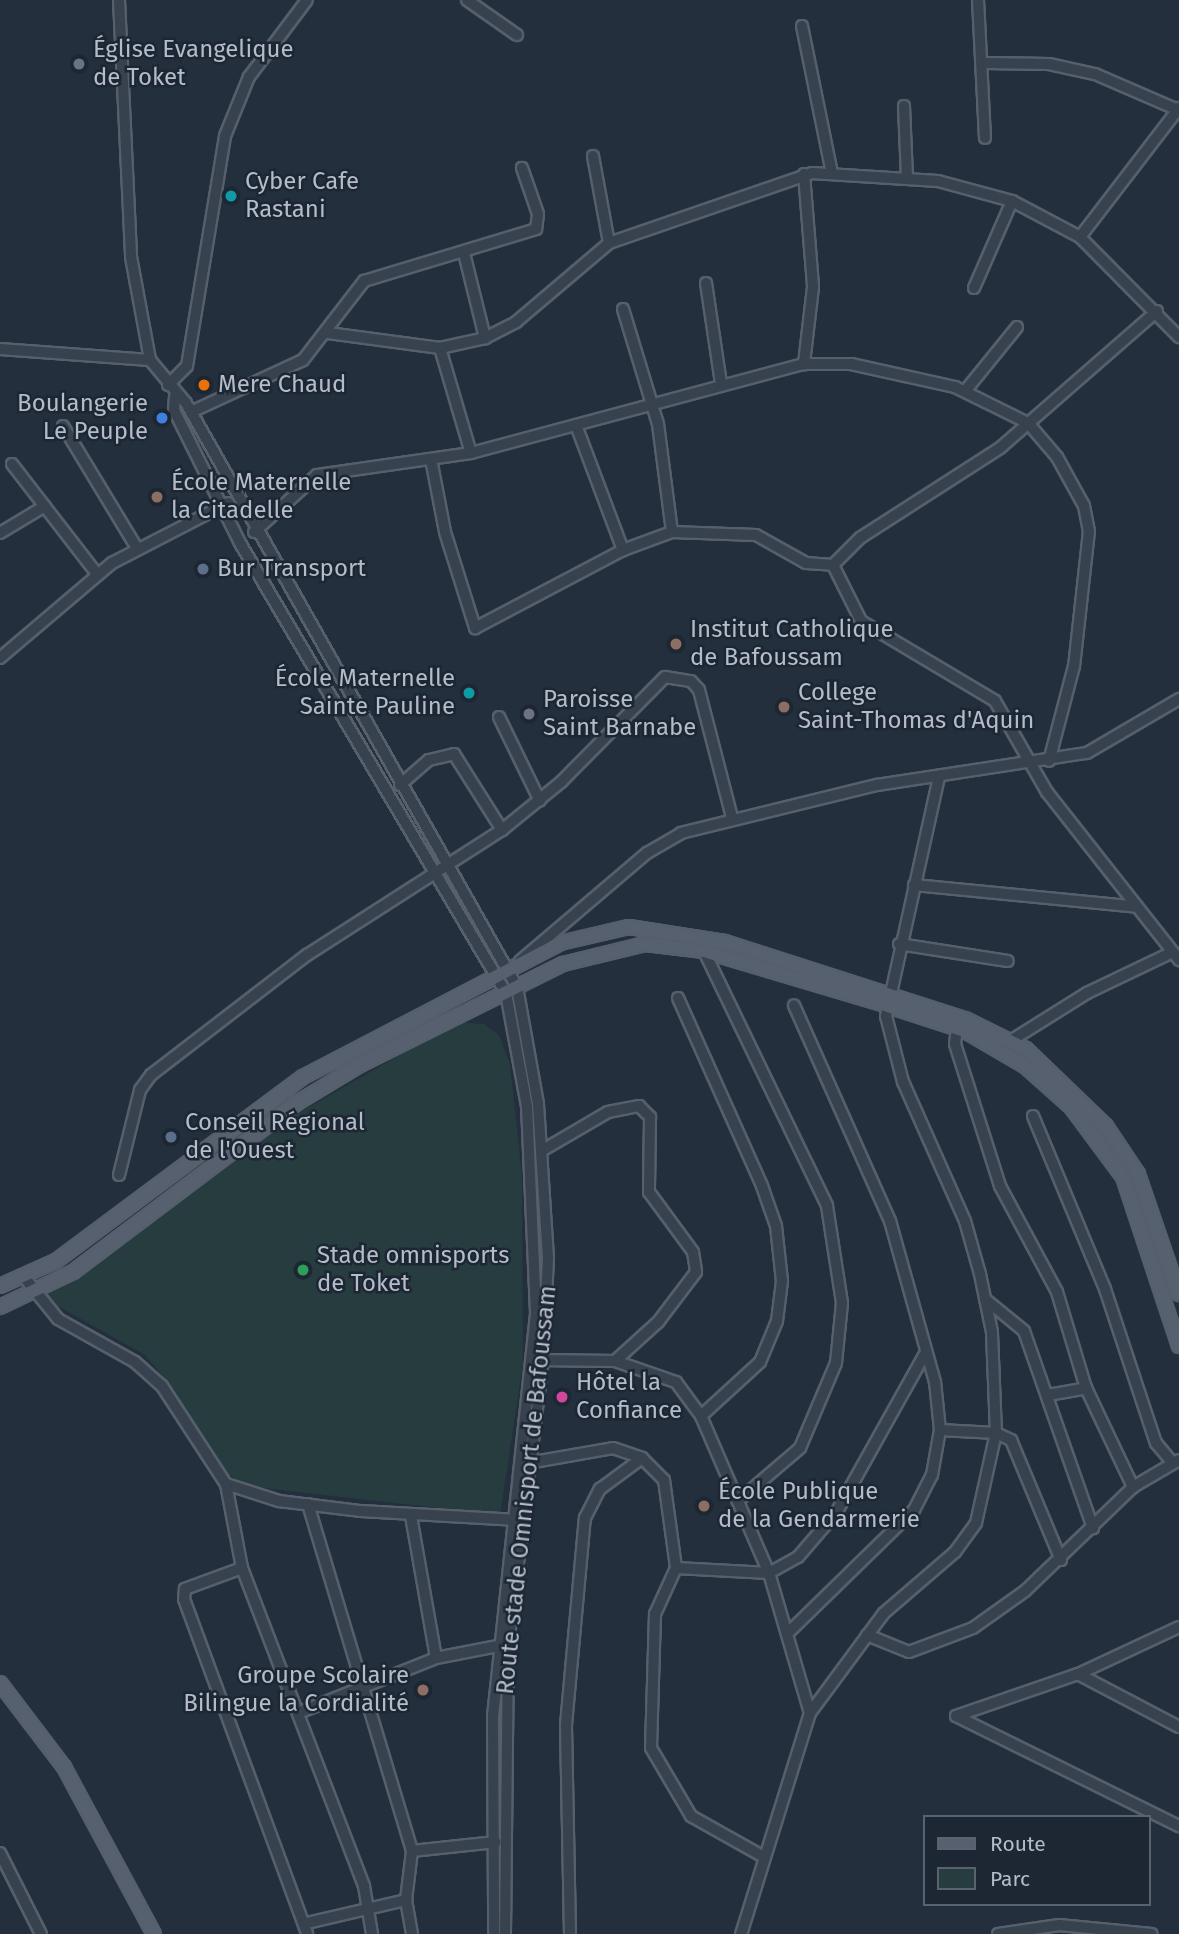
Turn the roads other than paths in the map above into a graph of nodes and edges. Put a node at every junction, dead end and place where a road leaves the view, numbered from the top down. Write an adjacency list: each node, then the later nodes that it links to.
1 (119, 0): 30 (street)
2 (307, 0): 33 (street)
3 (978, 0): 7 (street)
4 (469, 1): 6 (street)
5 (802, 26): 13 (street)
6 (517, 35)
7 (986, 63): 9 (street); 10 (street)
8 (904, 106): 15 (street)
9 (1178, 109): 17 (street)
10 (985, 138)
11 (593, 156): 18 (street)
12 (522, 168): 19 (street)
13 (832, 173): 14 (street); 15 (street)
14 (804, 174): 18 (street); 31 (street)
15 (907, 177): 16 (street)
16 (1012, 201): 17 (street); 21 (street)
17 (1080, 237): 23 (street)
18 (608, 243): 27 (street)
19 (464, 253): 25 (street); 27 (street)
20 (706, 283): 32 (street)
21 (974, 288)
22 (623, 309): 36 (street)
23 (1157, 312): 26 (street); 38 (street)
24 (1017, 327): 34 (street)
25 (328, 333): 29 (street); 37 (street)
26 (1179, 337)
27 (485, 338): 29 (street)
28 (1, 345): 30 (street)
29 (440, 348): 41 (street)
30 (150, 360): 33 (street)
31 (804, 364): 32 (street); 34 (street)
32 (720, 383): 36 (street)
33 (168, 385): 35 (street)
34 (967, 390): 38 (street)
35 (175, 396): 37 (street, Route stade Omnisport de Bafoussam); 46 (street, Route stade Omnisport de Bafoussam)
36 (649, 402): 39 (street); 47 (street)
37 (191, 412): 44 (street, Route stade Omnisport de Bafoussam)
38 (1028, 423): 52 (street); 57 (street)
39 (576, 425): 41 (street); 51 (street)
40 (64, 426): 50 (street)
41 (471, 453): 42 (street)
42 (431, 459): 49 (street); 51 (street)
43 (12, 464): 45 (street)
44 (235, 499): 46 (street); 49 (street, Route stade Omnisport de Bafoussam)
45 (45, 506): 48 (street); 53 (street)
46 (222, 506): 50 (street); 65 (street, Route stade Omnisport de Bafoussam)
47 (672, 532): 51 (street); 52 (street)
48 (0, 533)
49 (254, 533): 60 (street, Route stade Omnisport de Bafoussam)
50 (138, 548): 53 (street)
51 (623, 550)
52 (833, 565): 58 (street)
53 (97, 574): 54 (street)
54 (0, 658)
55 (1178, 700): 57 (street)
56 (499, 717): 61 (street)
57 (1049, 761): 58 (street)
58 (1030, 762): 59 (street); 67 (street)
59 (939, 776): 62 (street); 66 (street)
60 (400, 785): 63 (street); 64 (street, Route stade Omnisport de Bafoussam)
61 (540, 801): 62 (street); 63 (street)
62 (732, 818): 72 (street)
63 (502, 830): 64 (street)
64 (448, 865): 65 (street); 72 (street, Route stade Omnisport de Bafoussam)
65 (436, 870): 72 (street, Route stade Omnisport de Bafoussam); 82 (street)
66 (914, 885): 67 (street); 68 (street)
67 (1137, 906): 70 (street)
68 (899, 944): 71 (street); 74 (street)
69 (704, 951): 73 (main road); 77 (main road); 104 (street)
70 (1176, 956): 79 (street)
71 (1008, 961)
72 (501, 974): 73 (street, Route stade Omnisport de Bafoussam); 74 (main road); 83 (main road)
73 (512, 990): 81 (street, Route stade Omnisport de Bafoussam); 85 (main road); 92 (street, Route stade Omnisport de Bafoussam)
74 (888, 992): 77 (street); 79 (main road)
75 (678, 998): 96 (street)
76 (794, 1005): 91 (street)
77 (888, 1006): 78 (main road); 87 (street)
78 (957, 1029): 89 (main road); 94 (street)
79 (1012, 1040): 86 (main road)
80 (1033, 1116): 100 (street)
81 (543, 1150): 92 (street, Route stade Omnisport de Bafoussam); 93 (street)
82 (119, 1175)
83 (24, 1277): 84 (main road); 85 (street)
84 (0, 1286)
85 (35, 1294): 88 (main road); 102 (street)
86 (1179, 1294)
87 (985, 1299): 95 (street); 98 (street)
88 (0, 1307)
89 (1174, 1310): 90 (main road)
90 (1179, 1346)
91 (926, 1352): 97 (street); 112 (street)
92 (538, 1360): 93 (street); 101 (street, Route stade Omnisport de Bafoussam); 107 (street, Route stade Omnisport de Bafoussam)
93 (615, 1361): 96 (street)
94 (1086, 1388): 95 (street); 103 (street)
95 (1048, 1395): 108 (street)
96 (701, 1416): 104 (street)
97 (940, 1430): 98 (street); 114 (street)
98 (996, 1433): 109 (street); 115 (street)
99 (642, 1458): 101 (street); 111 (street); 142 (street)
100 (1176, 1461): 103 (street)
101 (528, 1462): 107 (street, Route stade Omnisport de Bafoussam)
102 (226, 1484): 105 (street); 110 (street)
103 (1133, 1487): 108 (street)
104 (738, 1501): 112 (street)
105 (308, 1504): 106 (street); 120 (street)
106 (411, 1516): 107 (street); 117 (street)
107 (516, 1520): 116 (street, Route stade Omnisport de Bafoussam); 124 (street, Route stade Omnisport de Bafoussam)
108 (1093, 1528): 109 (street)
109 (1061, 1560): 115 (street)
110 (242, 1568): 121 (street); 134 (street)
111 (676, 1568): 112 (street); 131 (street)
112 (769, 1573): 114 (street)
113 (1179, 1627): 118 (street)
114 (789, 1632): 122 (street)
115 (867, 1635): 122 (street)
116 (498, 1646): 117 (street); 123 (street, Route stade Omnisport de Bafoussam)
117 (436, 1658): 120 (street)
118 (1078, 1674): 125 (street); 126 (street)
119 (0, 1683): 137 (main road)
120 (360, 1688): 121 (street); 129 (street)
121 (298, 1713): 133 (street)
122 (810, 1713): 131 (street)
123 (493, 1715): 124 (street); 127 (street, Route stade Omnisport de Bafoussam)
124 (506, 1715): 128 (street, Route stade Omnisport de Bafoussam)
125 (1179, 1727)
126 (1179, 1826)
127 (489, 1842): 128 (street); 129 (street); 140 (street, Route stade Omnisport de Bafoussam)
128 (502, 1842): 141 (street, Route stade Omnisport de Bafoussam)
129 (412, 1851): 132 (street)
130 (0, 1853): 136 (street)
131 (764, 1857): 143 (street)
132 (406, 1900): 133 (street); 139 (street)
133 (366, 1906): 134 (street); 138 (street)
134 (307, 1929)
135 (1060, 1930): 144 (street); 145 (street)
136 (41, 1934)
137 (154, 1934)
138 (372, 1934)
139 (412, 1934)
140 (494, 1934)
141 (505, 1934)
142 (570, 1934)
143 (741, 1934)
144 (998, 1934)
145 (1152, 1934)

